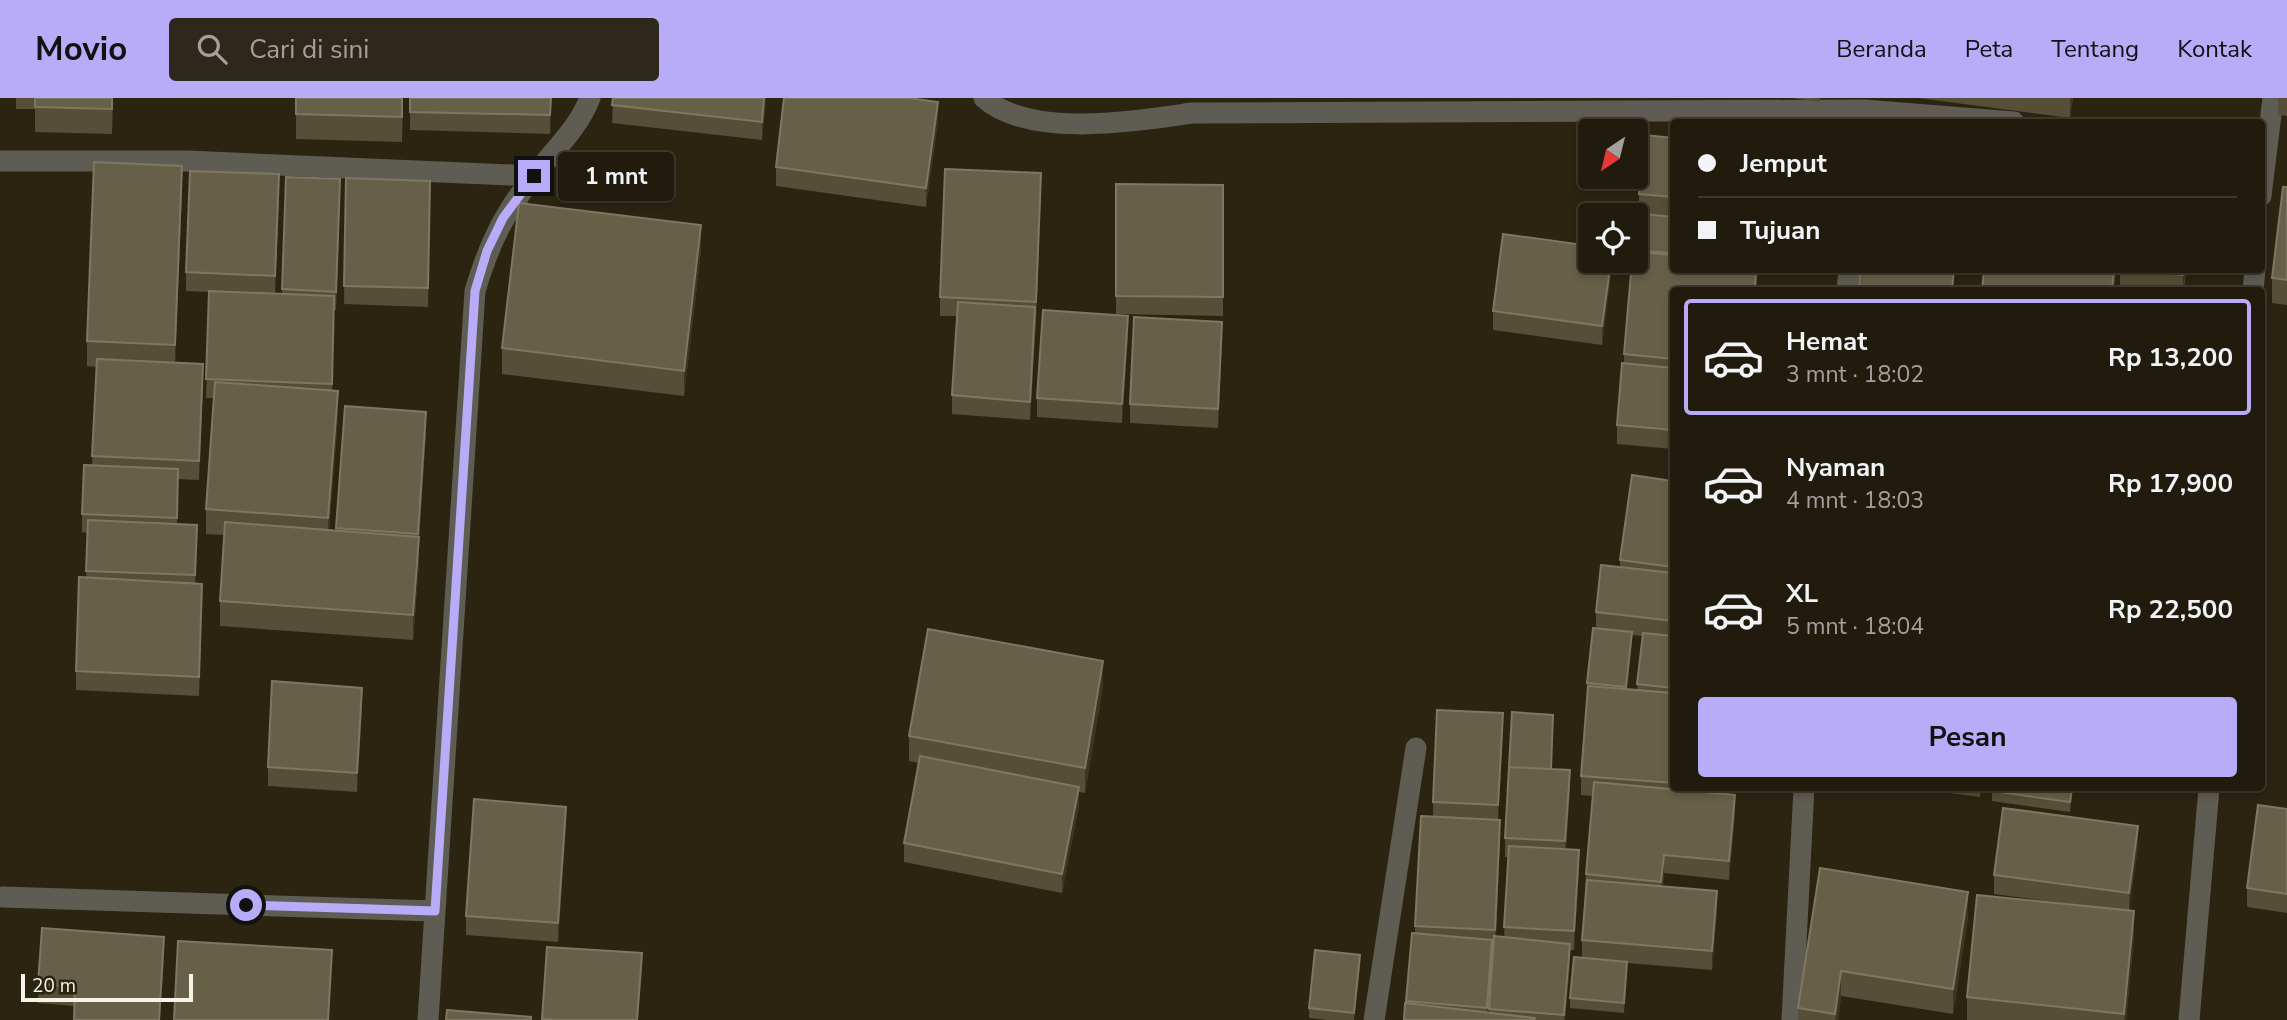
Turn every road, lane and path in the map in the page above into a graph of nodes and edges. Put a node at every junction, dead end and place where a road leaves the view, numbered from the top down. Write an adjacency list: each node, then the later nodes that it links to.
1 (590, 98): 10 (street)
2 (984, 98): 4 (street)
3 (2273, 98): 7 (street)
4 (1467, 105): 5 (street)
5 (1865, 110): 6 (street)
6 (1977, 119)
7 (2271, 144): 9 (street)
8 (0, 161): 10 (street)
9 (2265, 175)
10 (534, 176): 15 (street)
11 (1416, 748): 17 (street)
12 (1804, 791): 18 (street)
13 (2209, 791): 19 (street)
14 (3, 897): 15 (street)
15 (435, 911): 16 (street)
16 (428, 1020)
17 (1374, 1020)
18 (1791, 1020)
19 (2189, 1020)

